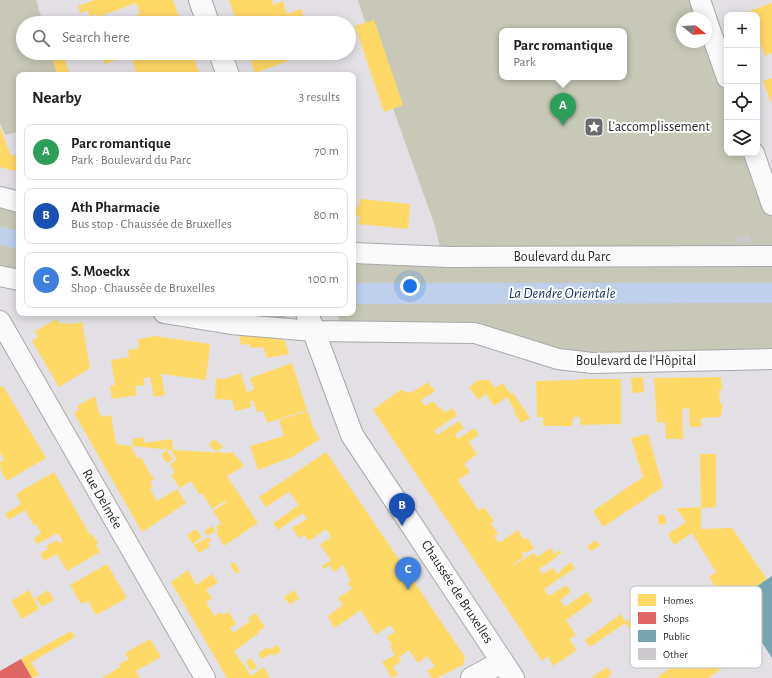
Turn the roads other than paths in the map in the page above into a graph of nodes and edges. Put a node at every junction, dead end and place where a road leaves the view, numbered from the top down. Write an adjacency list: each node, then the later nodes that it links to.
1 (200, 0): 4 (street)
2 (700, 0): 3 (street)
3 (704, 12)
4 (206, 16)
5 (712, 35): 7 (street)
6 (223, 60): 8 (street)
7 (724, 69)
8 (227, 72)
9 (755, 156): 12 (street)
10 (0, 197): 11 (street)
11 (16, 201)
12 (772, 205)
13 (356, 253): 14 (street, Boulevard du Parc)
14 (772, 256)
15 (0, 276): 16 (street)
16 (16, 279)
17 (182, 316): 19 (street, Boulevard de l'Hôpital)
18 (0, 321): 22 (street, Rue Delmée)
19 (310, 321): 20 (street, Boulevard de l'Hôpital); 21 (street, Chaussée de Bruxelles)
20 (772, 359)
21 (508, 670): 23 (street)
22 (205, 678)
23 (472, 678)

